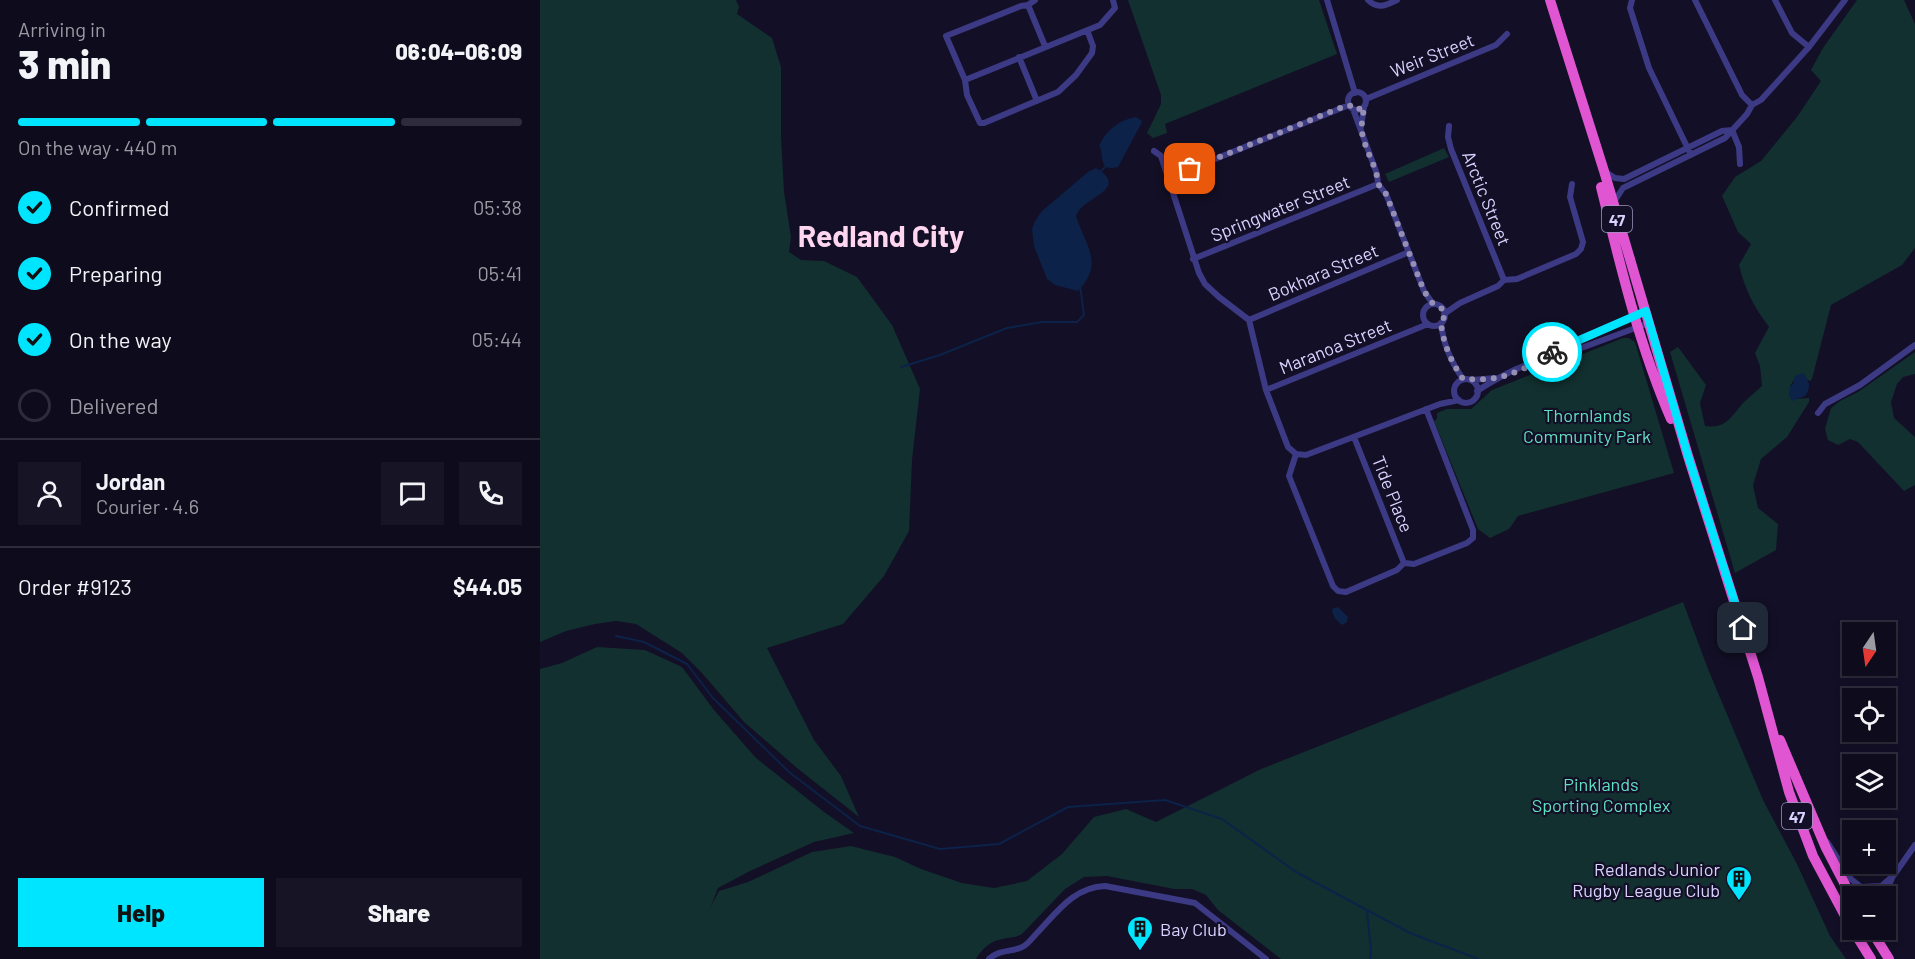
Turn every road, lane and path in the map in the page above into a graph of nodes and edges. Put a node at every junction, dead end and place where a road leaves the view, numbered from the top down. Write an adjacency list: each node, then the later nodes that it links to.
1 (1035, 0): 11 (street)
2 (1113, 0): 12 (street)
3 (1327, 0): 18 (street)
4 (1368, 0): 5 (street)
5 (1397, 0)
6 (1550, 0): 27 (highway, 47)
7 (1632, 0): 28 (street)
8 (1695, 0): 21 (street)
9 (1775, 0): 15 (street)
10 (1845, 0): 15 (street)
11 (1028, 5): 14 (street); 17 (street)
12 (1087, 30): 14 (street); 20 (street)
13 (1507, 34): 19 (street, Weir Street)
14 (1046, 46): 16 (street)
15 (1809, 47): 21 (street)
16 (1019, 57): 17 (street); 20 (street)
17 (965, 80): 20 (street)
18 (1354, 93): 19 (street); 22 (street)
19 (1366, 99): 23 (street)
20 (1037, 101)
21 (1752, 105): 26 (street)
22 (1351, 107): 23 (street); 25 (street); 33 (street)
23 (1364, 107): 25 (street)
24 (1449, 126): 39 (street, Arctic Street)
25 (1361, 128): 34 (street)
26 (1732, 130): 28 (street); 30 (street); 31 (street)
27 (1591, 131): 32 (highway, 47); 46 (highway, 47)
28 (1688, 148): 30 (street); 32 (street)
29 (1154, 151): 33 (street)
30 (1691, 155): 36 (street)
31 (1740, 164)
32 (1604, 171): 36 (highway, 47)
33 (1168, 178): 38 (street)
34 (1378, 184): 37 (street); 38 (street, Springwater Street)
35 (1572, 184): 39 (street)
36 (1613, 204): 46 (highway, 47)
37 (1409, 252): 40 (street); 47 (street, Bokhara Street)
38 (1193, 260): 47 (street)
39 (1504, 280): 41 (street)
40 (1424, 291): 42 (street); 44 (street)
41 (1460, 303): 43 (street); 45 (street)
42 (1433, 304): 43 (street); 44 (street)
43 (1441, 307): 45 (street)
44 (1423, 314): 49 (street); 50 (street, Maranoa Street)
45 (1444, 314): 48 (street)
46 (1642, 319): 53 (street); 53 (street); 69 (highway, 47)
47 (1249, 320): 59 (street)
48 (1441, 323): 49 (street); 51 (street)
49 (1430, 325): 50 (street, Maranoa Street); 51 (street)
50 (1415, 330): 59 (street, Maranoa Street)
51 (1442, 337): 54 (street)
52 (1915, 345): 65 (street)
53 (1545, 358): 55 (street)
54 (1455, 367): 56 (street); 58 (street)
55 (1497, 378): 57 (street); 60 (street)
56 (1463, 379): 57 (street); 58 (street)
57 (1471, 380): 60 (street)
58 (1456, 384): 61 (street)
59 (1266, 390): 67 (street)
60 (1477, 391): 62 (street)
61 (1454, 392): 62 (street); 63 (street)
62 (1459, 400): 63 (street)
63 (1440, 404): 64 (street)
64 (1426, 409): 66 (street); 68 (street)
65 (1818, 413)
66 (1354, 437): 67 (street); 68 (street, Tide Place)
67 (1296, 454): 68 (street)
68 (1404, 563)
69 (1768, 709): 70 (highway, 47); 78 (highway, 47)
70 (1820, 832): 74 (highway, 47); 75 (street)
71 (1915, 845): 72 (street)
72 (1912, 856): 73 (street)
73 (1894, 875): 76 (street); 77 (street)
74 (1846, 886)
75 (1861, 886)
76 (1882, 886)
77 (1889, 886)
78 (1842, 905)
79 (1859, 940): 83 (highway, 47)
80 (1877, 940): 84 (highway)
81 (989, 959): 82 (street)
82 (1266, 959)
83 (1871, 959)
84 (1889, 959)

